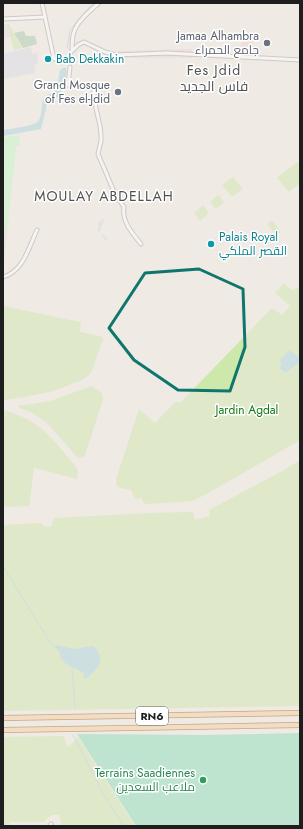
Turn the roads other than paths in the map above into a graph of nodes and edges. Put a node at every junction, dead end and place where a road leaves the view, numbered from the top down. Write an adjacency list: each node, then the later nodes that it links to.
1 (42, 3): 3 (street)
2 (99, 3): 8 (street)
3 (45, 17): 4 (street); 6 (street)
4 (3, 19)
5 (48, 59): 6 (street)
6 (54, 59): 7 (street)
7 (69, 59)
8 (300, 60)
9 (70, 67): 11 (street)
10 (37, 230): 12 (street)
11 (141, 244)
12 (3, 278)
13 (300, 713): 14 (main road, RN6)
14 (3, 718)
15 (300, 725): 16 (main road, RN6)
16 (3, 730)

